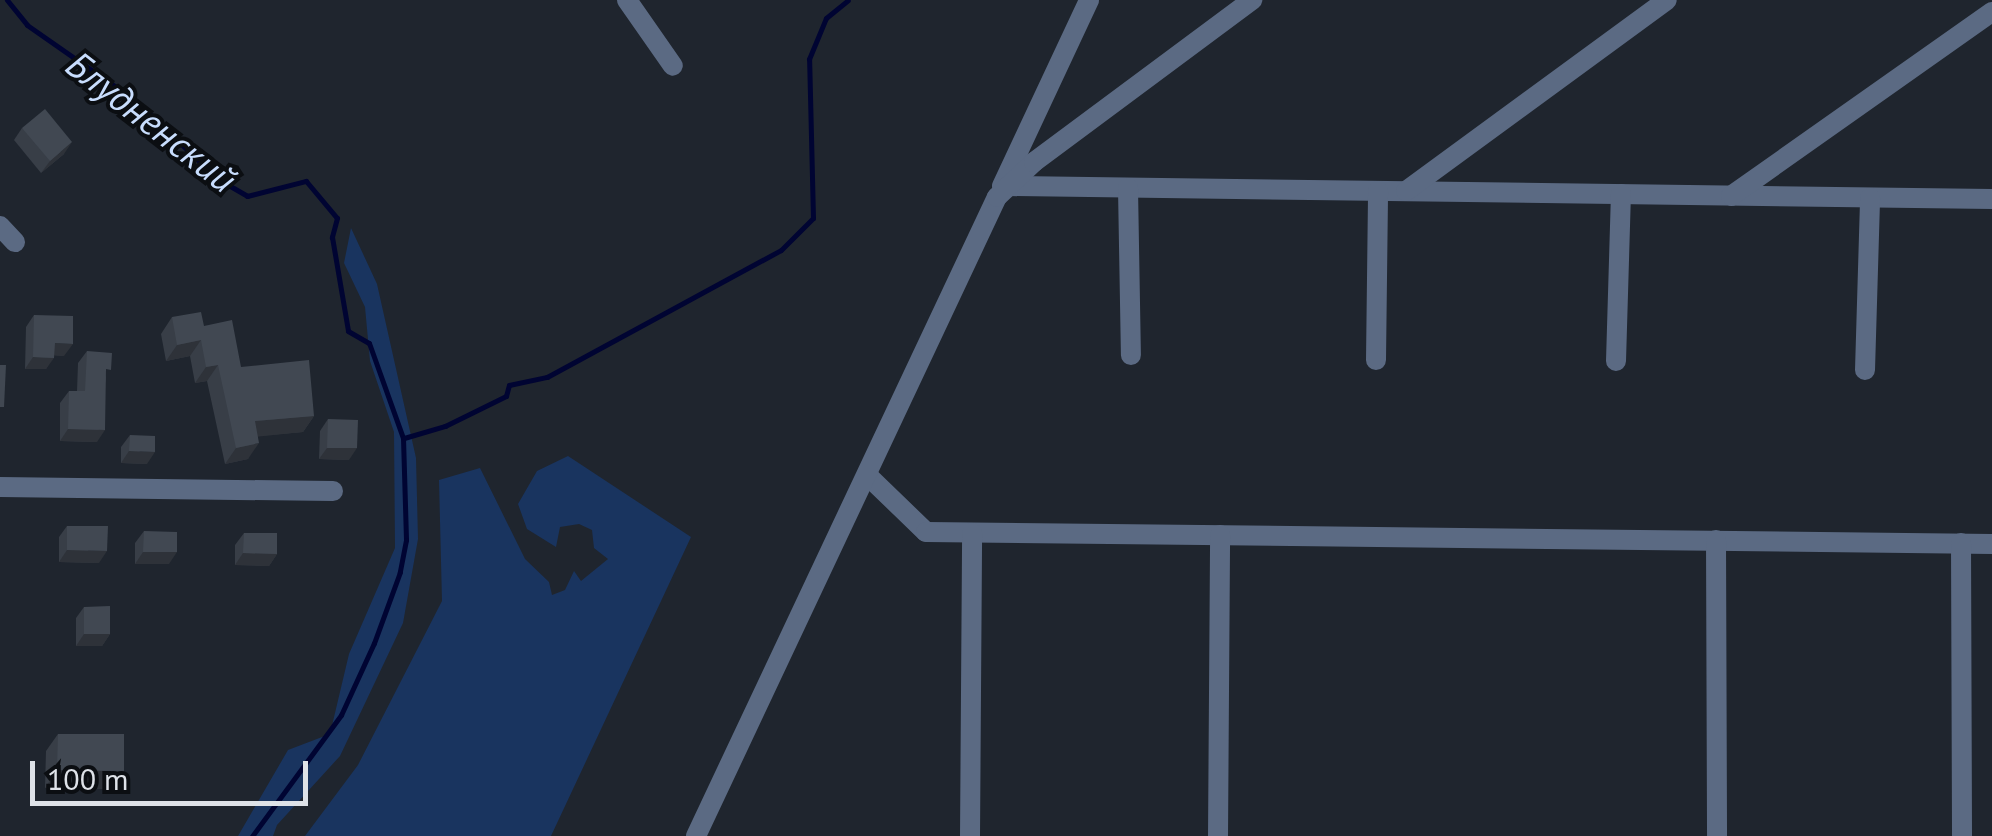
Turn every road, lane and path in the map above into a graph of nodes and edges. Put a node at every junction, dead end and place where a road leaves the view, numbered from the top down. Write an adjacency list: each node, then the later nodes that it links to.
1 (1088, 0): 9 (street)
2 (1252, 0): 9 (street)
3 (1667, 0): 10 (street)
4 (633, 2): 6 (street)
5 (1992, 12): 12 (street)
6 (673, 66)
7 (1128, 188): 8 (street); 9 (street); 15 (street)
8 (1378, 191): 10 (street); 16 (street)
9 (1003, 192): 19 (street)
10 (1406, 192): 11 (street)
11 (1621, 194): 12 (street); 17 (street)
12 (1731, 196): 13 (street)
13 (1870, 198): 14 (street); 18 (street)
14 (1992, 199)
15 (1131, 354)
16 (1376, 360)
17 (1616, 361)
18 (1865, 370)
19 (867, 474): 22 (street); 27 (street)
20 (0, 486): 21 (street)
21 (334, 491)
22 (972, 533): 23 (street); 28 (street)
23 (1220, 535): 24 (street); 29 (street)
24 (1716, 540): 25 (street); 30 (street)
25 (1962, 543): 26 (street); 31 (street)
26 (1992, 544)
27 (696, 836)
28 (970, 836)
29 (1218, 836)
30 (1717, 836)
31 (1962, 836)

